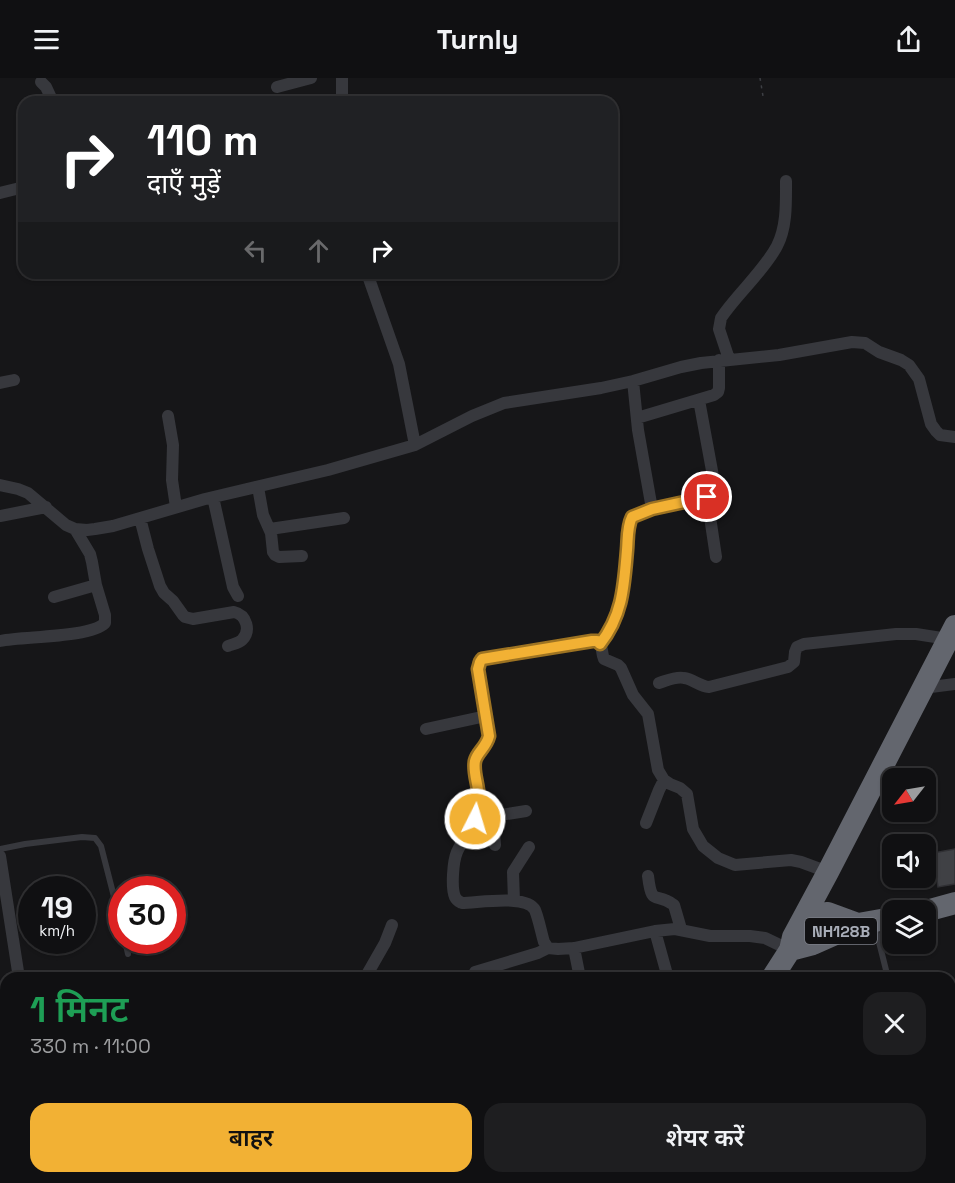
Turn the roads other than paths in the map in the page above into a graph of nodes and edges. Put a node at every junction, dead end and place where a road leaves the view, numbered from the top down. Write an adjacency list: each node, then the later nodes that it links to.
1 (311, 78): 4 (street)
2 (342, 78): 6 (street)
3 (41, 82): 5 (street)
4 (277, 87)
5 (50, 96)
6 (342, 96)
7 (786, 181): 11 (street)
8 (18, 188): 9 (street)
9 (0, 193)
10 (369, 279): 19 (street)
11 (724, 360): 13 (street); 15 (street); 18 (street)
12 (14, 380): 14 (street)
13 (633, 381): 17 (street); 19 (street)
14 (0, 383)
15 (699, 400): 17 (street); 23 (street)
16 (168, 416): 25 (street)
17 (637, 418): 26 (street)
18 (955, 437)
19 (415, 445): 21 (street)
20 (0, 486): 24 (street)
21 (258, 487): 22 (street); 31 (street)
22 (213, 497): 25 (street); 35 (street)
23 (707, 497): 26 (street); 33 (street)
24 (46, 507): 27 (street); 30 (street)
25 (176, 507): 28 (street)
26 (652, 509): 39 (street)
27 (0, 516)
28 (140, 518): 30 (street); 40 (street)
29 (344, 518): 31 (street)
30 (75, 529): 34 (street)
31 (270, 529): 32 (street)
32 (302, 556)
33 (716, 557)
34 (96, 585): 36 (street); 38 (street)
35 (238, 596)
36 (54, 597)
37 (953, 630): 41 (street); 43 (highway)
38 (0, 641)
39 (600, 644): 44 (street); 46 (street)
40 (228, 646)
41 (659, 683)
42 (955, 684): 43 (street)
43 (923, 688): 55 (highway)
44 (486, 716): 45 (street); 49 (street)
45 (426, 729)
46 (664, 780): 50 (street); 55 (street)
47 (526, 811): 48 (street)
48 (493, 817): 49 (street); 51 (street)
49 (475, 819): 58 (street)
50 (646, 823)
51 (495, 845)
52 (529, 847): 58 (street)
53 (0, 849): 56 (lane)
54 (0, 856): 70 (street)
55 (828, 872): 61 (highway); 62 (highway)
56 (109, 876)
57 (648, 876): 65 (street)
58 (514, 901): 67 (street)
59 (955, 903): 60 (highway)
60 (936, 908)
61 (828, 913): 62 (highway); 63 (highway)
62 (805, 916): 69 (highway)
63 (875, 921): 69 (highway, NH128B); 76 (lane)
64 (392, 925): 71 (street)
65 (681, 930): 66 (street); 69 (street)
66 (655, 931): 68 (street); 74 (street)
67 (548, 948): 68 (street); 72 (street)
68 (574, 948): 73 (street)
69 (790, 950): 75 (highway, NH128B)
70 (18, 972)
71 (368, 972)
72 (475, 972)
73 (579, 972)
74 (666, 972)
75 (776, 972)
76 (887, 972)

